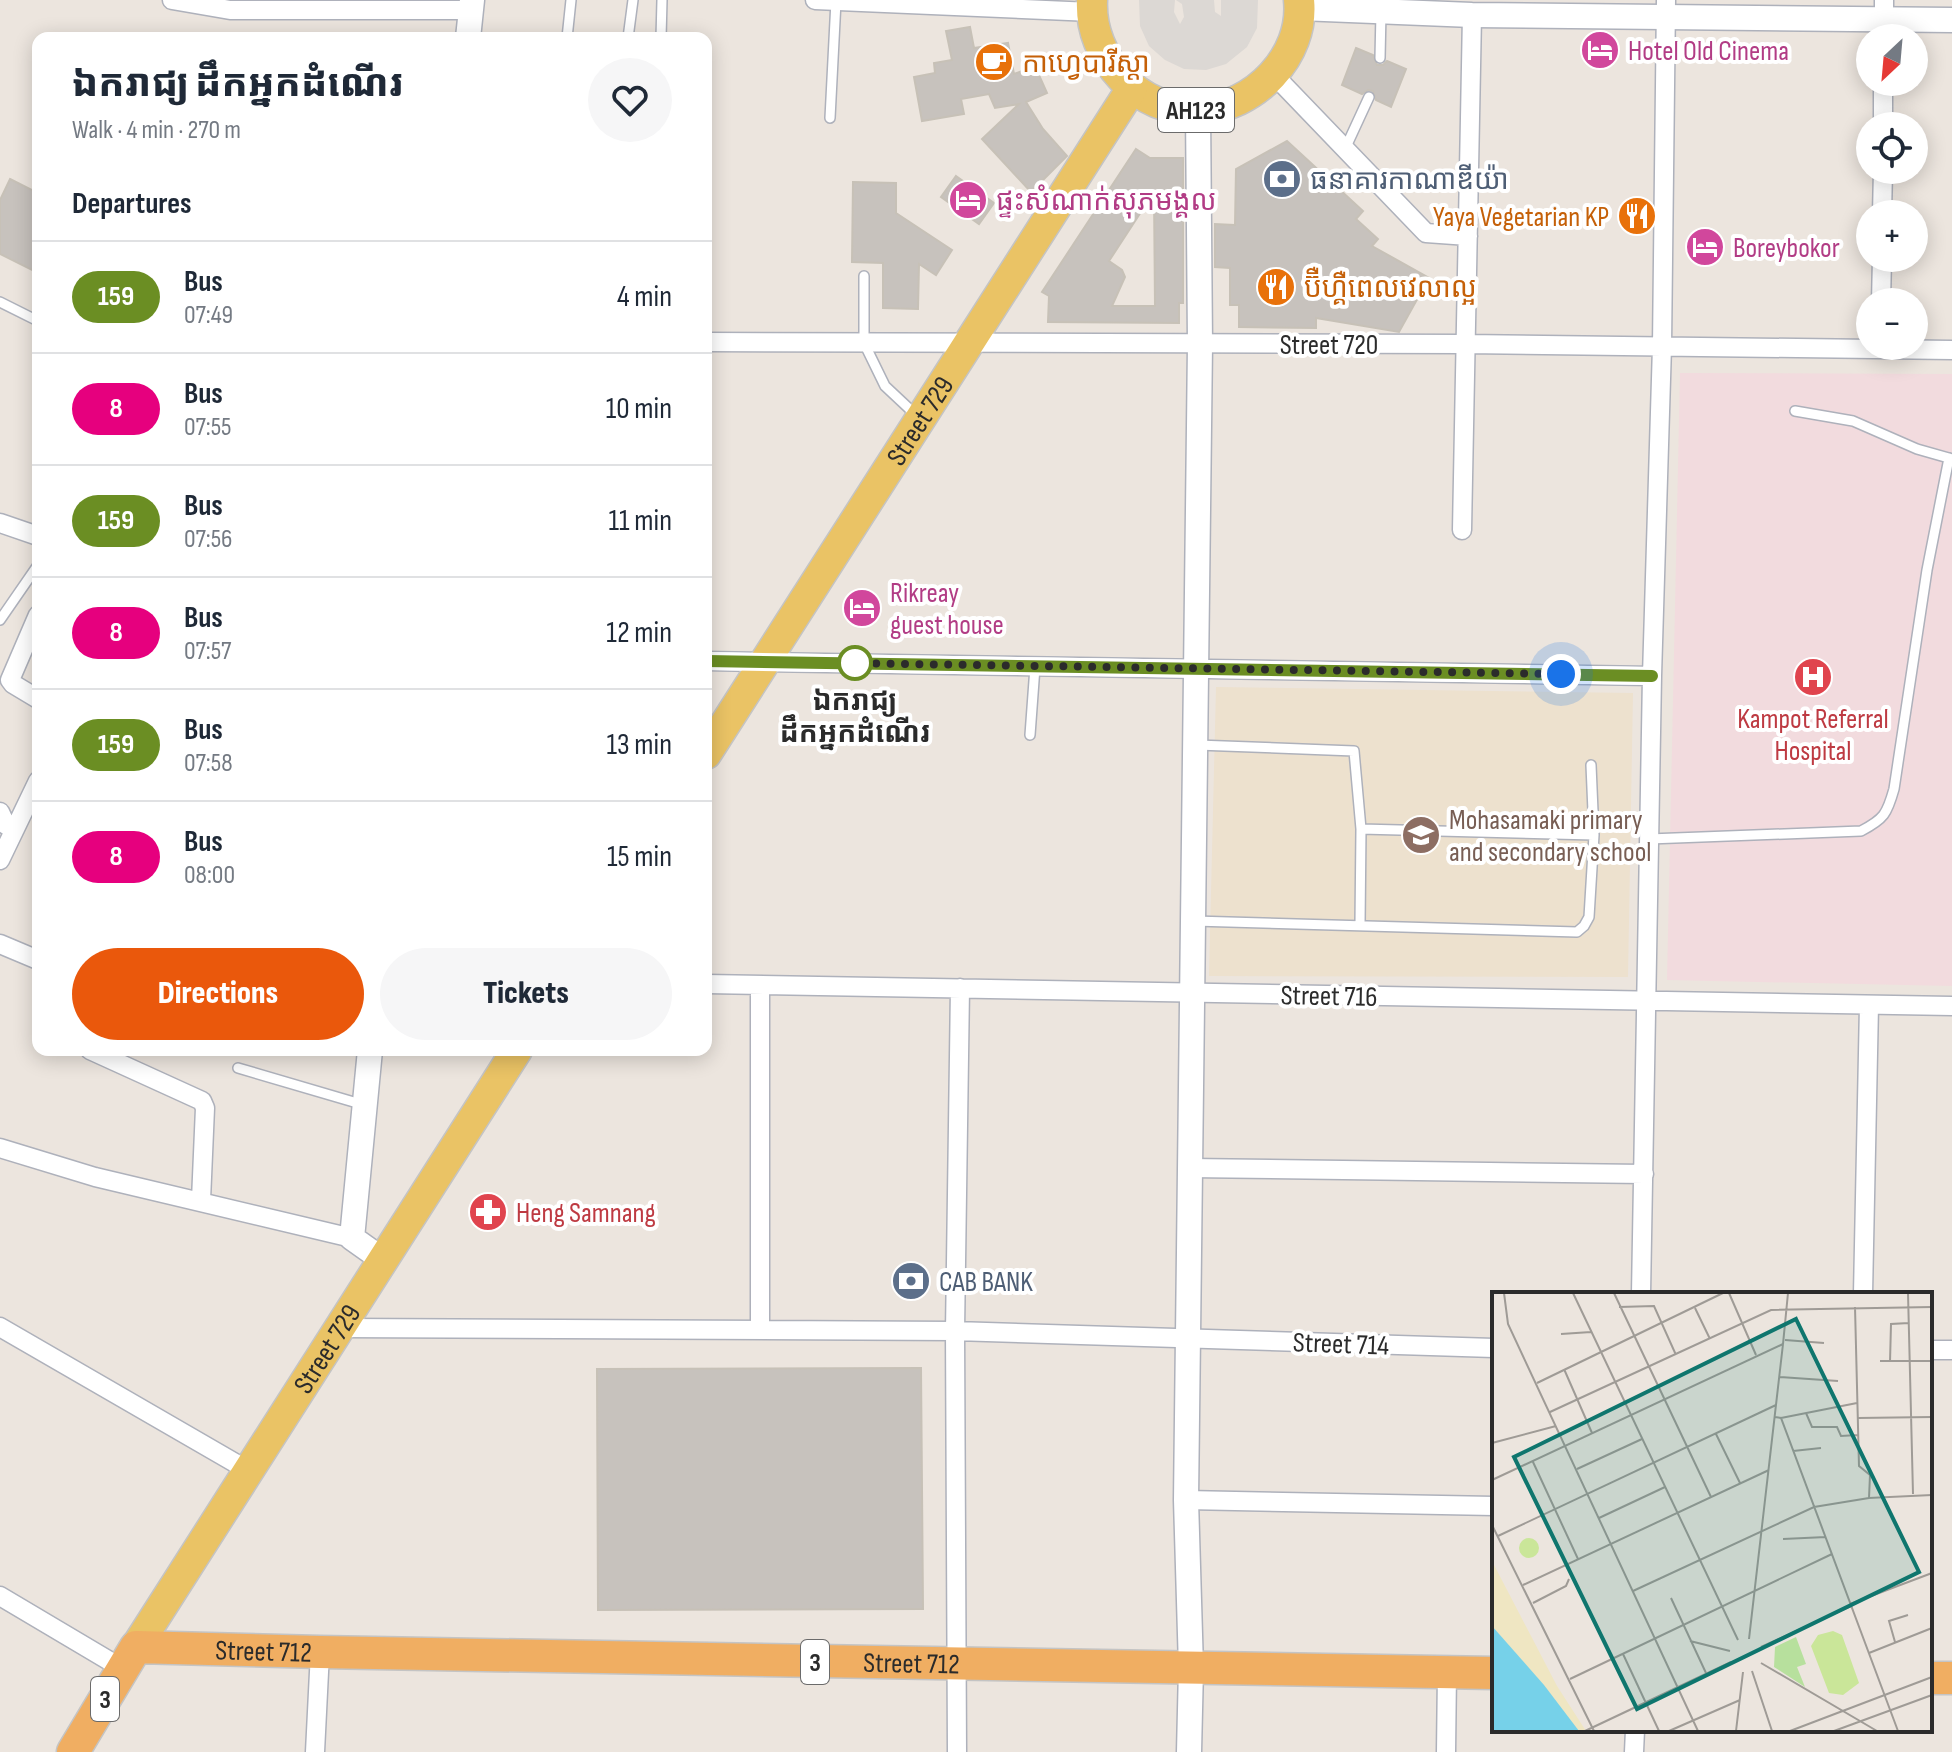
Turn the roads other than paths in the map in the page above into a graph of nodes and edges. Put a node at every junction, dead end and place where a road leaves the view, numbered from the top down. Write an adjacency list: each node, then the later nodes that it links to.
1 (172, 0): 9 (street)
2 (571, 0): 17 (lane)
3 (633, 0): 18 (lane)
4 (662, 0): 19 (lane)
5 (815, 0): 6 (street)
6 (826, 0): 7 (street)
7 (836, 1): 10 (street); 25 (lane)
8 (1300, 4): 12 (street); 21 (main road, AH123)
9 (471, 5): 16 (street)
10 (1092, 6): 22 (main road, AH123)
11 (1666, 9): 13 (street); 14 (street); 36 (street)
12 (1381, 12): 13 (street); 20 (lane)
13 (1472, 15): 27 (street)
14 (1884, 19): 15 (street)
15 (1952, 20)
16 (469, 32)
17 (568, 32)
18 (629, 32)
19 (661, 32)
20 (1380, 58)
21 (1274, 75): 24 (main road, AH123); 26 (street)
22 (1132, 88): 24 (main road, AH123); 33 (main road, Street 729)
23 (1369, 97): 26 (lane)
24 (1198, 111): 34 (street)
25 (830, 118)
26 (1345, 149): 27 (street)
27 (1468, 236): 35 (street)
28 (864, 276): 32 (lane)
29 (0, 302): 30 (lane)
30 (32, 318)
31 (712, 342): 32 (street, Street 720)
32 (864, 343): 33 (street, Street 720); 41 (lane)
33 (967, 344): 34 (street, Street 720); 41 (main road, Street 729)
34 (1200, 344): 35 (street, Street 720); 52 (street)
35 (1465, 344): 36 (street, Street 720); 44 (street)
36 (1662, 346): 37 (street, Street 720); 53 (street)
37 (1856, 347)
38 (1928, 349): 39 (street, Street 720)
39 (1952, 350)
40 (1795, 411): 42 (lane)
41 (920, 418): 50 (main road, Street 729)
42 (1950, 458): 64 (lane)
43 (0, 523): 45 (street)
44 (1462, 530)
45 (32, 534)
46 (32, 574): 47 (lane)
47 (0, 620)
48 (32, 629): 54 (street)
49 (712, 661): 50 (street)
50 (764, 663): 51 (street); 56 (main road, Street 729)
51 (1036, 666): 52 (street); 55 (lane)
52 (1198, 668): 53 (street); 57 (street)
53 (1652, 676): 64 (street)
54 (32, 695)
55 (1030, 735)
56 (712, 745)
57 (1197, 745): 62 (lane); 66 (street)
58 (1591, 765): 63 (lane)
59 (32, 794): 61 (street)
60 (0, 812): 61 (street)
61 (15, 829): 65 (street)
62 (1361, 829): 63 (lane); 67 (lane)
63 (1594, 835): 67 (lane)
64 (1649, 839): 74 (street)
65 (0, 860)
66 (1194, 921): 67 (lane); 73 (street)
67 (1360, 924)
68 (0, 944): 69 (street)
69 (32, 957)
70 (712, 984): 71 (street, Street 716)
71 (760, 985): 72 (street, Street 716); 92 (street)
72 (960, 988): 73 (street, Street 716); 93 (street)
73 (1191, 993): 74 (street, Street 716); 83 (street)
74 (1646, 1000): 75 (street, Street 716); 84 (street)
75 (1869, 1005): 76 (street, Street 716); 89 (street)
76 (1952, 1006)
77 (103, 1056): 85 (street)
78 (369, 1056): 81 (street)
79 (513, 1056): 87 (main road, Street 729)
80 (238, 1068): 81 (lane)
81 (364, 1105): 86 (street)
82 (0, 1148): 85 (street)
83 (1189, 1168): 84 (street); 94 (street)
84 (1644, 1174): 88 (street)
85 (201, 1200): 86 (street)
86 (352, 1238): 87 (street)
87 (383, 1260): 91 (main road, Street 729)
88 (1641, 1292)
89 (1863, 1292)
90 (0, 1327): 96 (street)
91 (340, 1328): 92 (street, Street 714); 96 (main road, Street 729)
92 (760, 1329): 93 (street, Street 714)
93 (955, 1331): 94 (street, Street 714); 102 (street)
94 (1189, 1338): 95 (street, Street 714); 97 (street)
95 (1492, 1348)
96 (249, 1471): 101 (main road, Street 729)
97 (1186, 1500): 98 (street); 103 (street)
98 (1492, 1506)
99 (0, 1596): 101 (street)
100 (320, 1652): 101 (highway, Street 712 / 3); 102 (highway, Street 712 / 3); 108 (street)
101 (129, 1658): 107 (highway, 3)
102 (955, 1664): 103 (highway, Street 712 / 3); 109 (street)
103 (1191, 1668): 104 (highway, Street 712 / 3); 110 (street)
104 (1447, 1672): 105 (highway, Street 712 / 3); 111 (street)
105 (1492, 1673)
106 (1635, 1732): 112 (street)
107 (73, 1752)
108 (315, 1752)
109 (957, 1752)
110 (1189, 1752)
111 (1446, 1752)
112 (1634, 1752)

